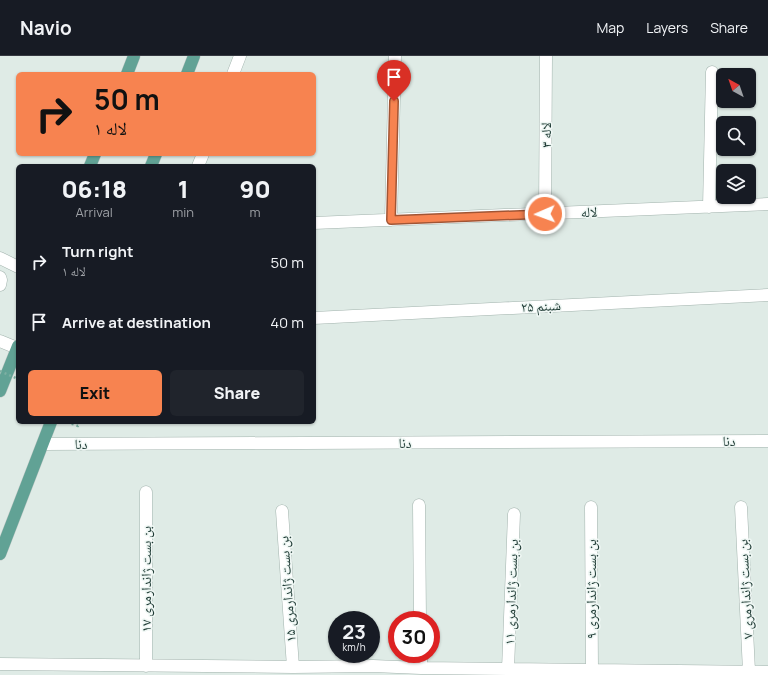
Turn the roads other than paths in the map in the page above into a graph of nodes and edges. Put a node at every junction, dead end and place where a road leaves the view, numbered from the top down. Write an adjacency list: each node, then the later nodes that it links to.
1 (134, 56): 6 (main road)
2 (194, 56): 7 (main road)
3 (240, 56): 8 (street)
4 (395, 56): 13 (street)
5 (546, 56): 12 (street, لاله ۳)
6 (128, 72)
7 (188, 72)
8 (235, 72)
9 (712, 72): 11 (street)
10 (768, 204): 11 (street, لاله)
11 (709, 207): 12 (street, لاله)
12 (545, 214): 13 (street, لاله)
13 (391, 220): 14 (street, لاله)
14 (316, 223)
15 (0, 258): 16 (street)
16 (16, 266)
17 (0, 277): 18 (street)
18 (0, 285)
19 (768, 295): 20 (street, شبنم ۲۵)
20 (316, 318)
21 (0, 341): 22 (street)
22 (16, 346)
23 (16, 352): 24 (main road)
24 (0, 391)
25 (50, 424): 27 (main road)
26 (768, 441): 27 (street, دنا)
27 (43, 444): 34 (main road)
28 (146, 492): 38 (street, بن بست ژاندارمری ۱۷)
29 (419, 505): 35 (street)
30 (591, 507): 44 (street, بن بست ژاندارمری ۹)
31 (741, 507): 46 (street, بن بست ژاندارمری ۷)
32 (282, 510): 39 (street, بن بست ژاندارمری ۱۵)
33 (514, 514): 41 (street, بن بست ژاندارمری ۱۱)
34 (0, 554)
35 (420, 611)
36 (421, 663): 40 (street)
37 (0, 664): 42 (street)
38 (146, 666): 42 (street); 45 (street)
39 (293, 667): 43 (street); 45 (street)
40 (421, 668): 41 (street); 43 (street)
41 (508, 669): 47 (street)
42 (112, 670)
43 (374, 670)
44 (592, 670): 47 (street); 49 (street)
45 (250, 671)
46 (749, 671): 48 (street); 49 (street)
47 (557, 672)
48 (768, 672)
49 (652, 673)

